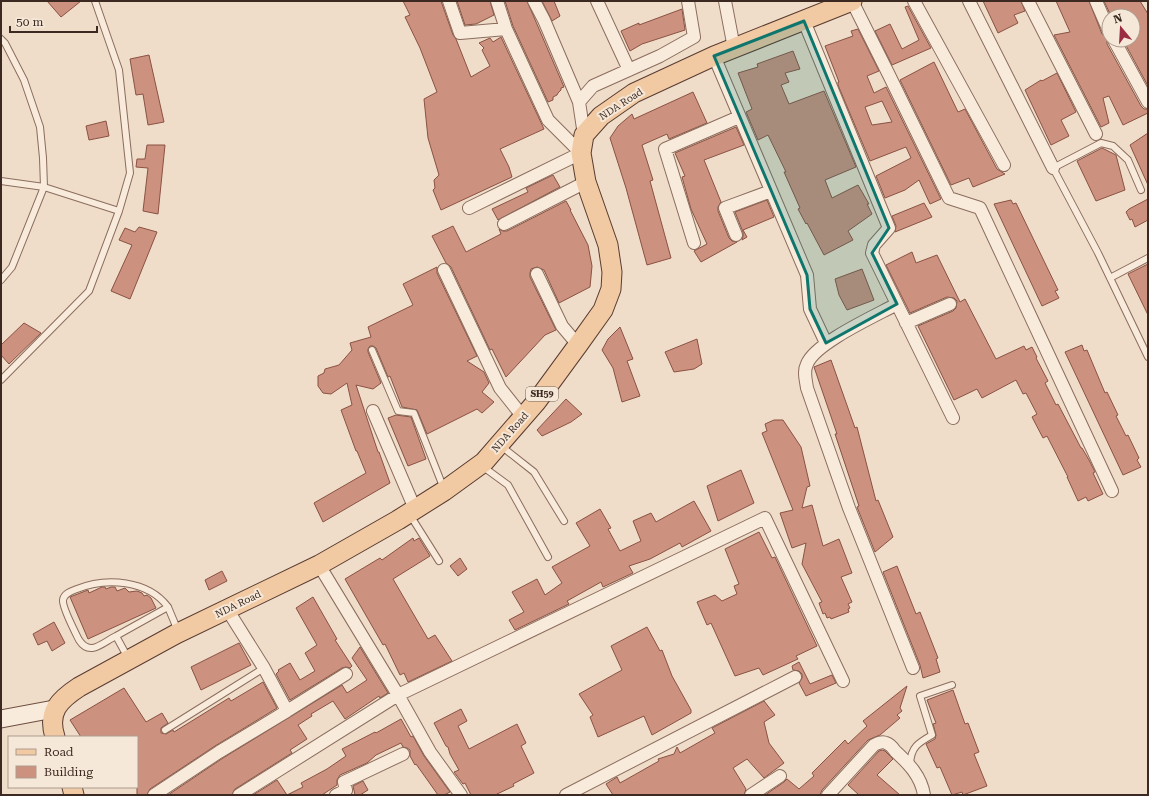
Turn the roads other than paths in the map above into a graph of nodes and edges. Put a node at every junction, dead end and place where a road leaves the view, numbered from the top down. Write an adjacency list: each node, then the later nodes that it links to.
1 (95, 1): 36 (lane)
2 (449, 1): 16 (street)
3 (497, 1): 16 (street)
4 (534, 1): 22 (street)
5 (597, 1): 21 (street)
6 (688, 1): 21 (street)
7 (724, 1): 18 (street)
8 (852, 1): 13 (main road, NDA Road); 59 (street)
9 (914, 1): 28 (street)
10 (969, 1): 29 (street)
11 (1028, 1): 25 (street)
12 (1096, 1): 14 (street)
13 (822, 7): 15 (main road, NDA Road)
14 (1101, 13)
15 (804, 20): 18 (main road, NDA Road); 45 (street)
16 (506, 29): 27 (street)
17 (1, 39): 32 (lane)
18 (734, 48): 20 (main road, NDA Road)
19 (1118, 48): 23 (street)
20 (714, 56): 24 (street); 26 (main road, NDA Road)
21 (629, 70): 22 (street)
22 (579, 102): 26 (street)
23 (1148, 102)
24 (739, 117): 34 (street); 39 (street)
25 (1096, 134)
26 (584, 135): 27 (main road, NDA Road / SH59)
27 (581, 154): 31 (main road, NDA Road / SH59); 35 (street)
28 (1004, 165)
29 (1053, 168): 33 (lane); 43 (lane)
30 (1, 181): 32 (lane)
31 (586, 182): 37 (street); 49 (main road, NDA Road / SH59)
32 (44, 187): 36 (lane); 44 (lane)
33 (1141, 190)
34 (771, 191): 38 (street); 48 (street)
35 (469, 208)
36 (119, 211): 52 (lane)
37 (504, 224)
38 (736, 234)
39 (694, 243)
40 (1148, 258): 43 (lane)
41 (444, 270): 54 (street)
42 (537, 274): 49 (street)
43 (1110, 278): 51 (lane)
44 (1, 280)
45 (897, 304): 47 (street); 48 (street)
46 (950, 304): 47 (street)
47 (906, 324): 55 (street)
48 (826, 343): 71 (street)
49 (578, 345): 54 (main road, NDA Road / SH59)
50 (372, 350): 58 (lane)
51 (1148, 357)
52 (1, 380)
53 (373, 411): 60 (street)
54 (523, 417): 56 (main road, NDA Road / SH59)
55 (953, 418)
56 (500, 445): 57 (main road, NDA Road / SH59); 61 (lane)
57 (480, 465): 58 (main road, NDA Road / SH59); 62 (lane)
58 (444, 491): 60 (main road, NDA Road / SH59)
59 (1112, 491)
60 (412, 511): 63 (lane); 64 (main road, NDA Road / SH59)
61 (564, 521)
62 (548, 557)
63 (439, 561)
64 (319, 565): 66 (main road, NDA Road / SH59); 76 (street)
65 (168, 607): 67 (lane); 68 (lane); 68 (lane)
66 (227, 609): 67 (main road, NDA Road / SH59); 70 (street)
67 (179, 632): 69 (main road, NDA Road / SH59)
68 (116, 636): 69 (lane)
69 (128, 660): 77 (main road, NDA Road / SH59)
70 (264, 668): 78 (street); 80 (lane)
71 (912, 668)
72 (346, 674): 78 (street)
73 (795, 677): 85 (street)
74 (843, 681): 76 (street)
75 (952, 685): 83 (lane)
76 (398, 696): 87 (street); 89 (street)
77 (54, 709): 79 (street); 81 (main road)
78 (287, 711): 86 (street)
79 (1, 719)
80 (165, 730)
81 (55, 736)
82 (403, 754): 88 (street)
83 (910, 765): 91 (street); 92 (street)
84 (780, 776): 90 (street)
85 (572, 794)
86 (154, 795)
87 (239, 795)
88 (336, 795)
89 (460, 795)
90 (751, 795)
91 (828, 795)
92 (924, 795)

